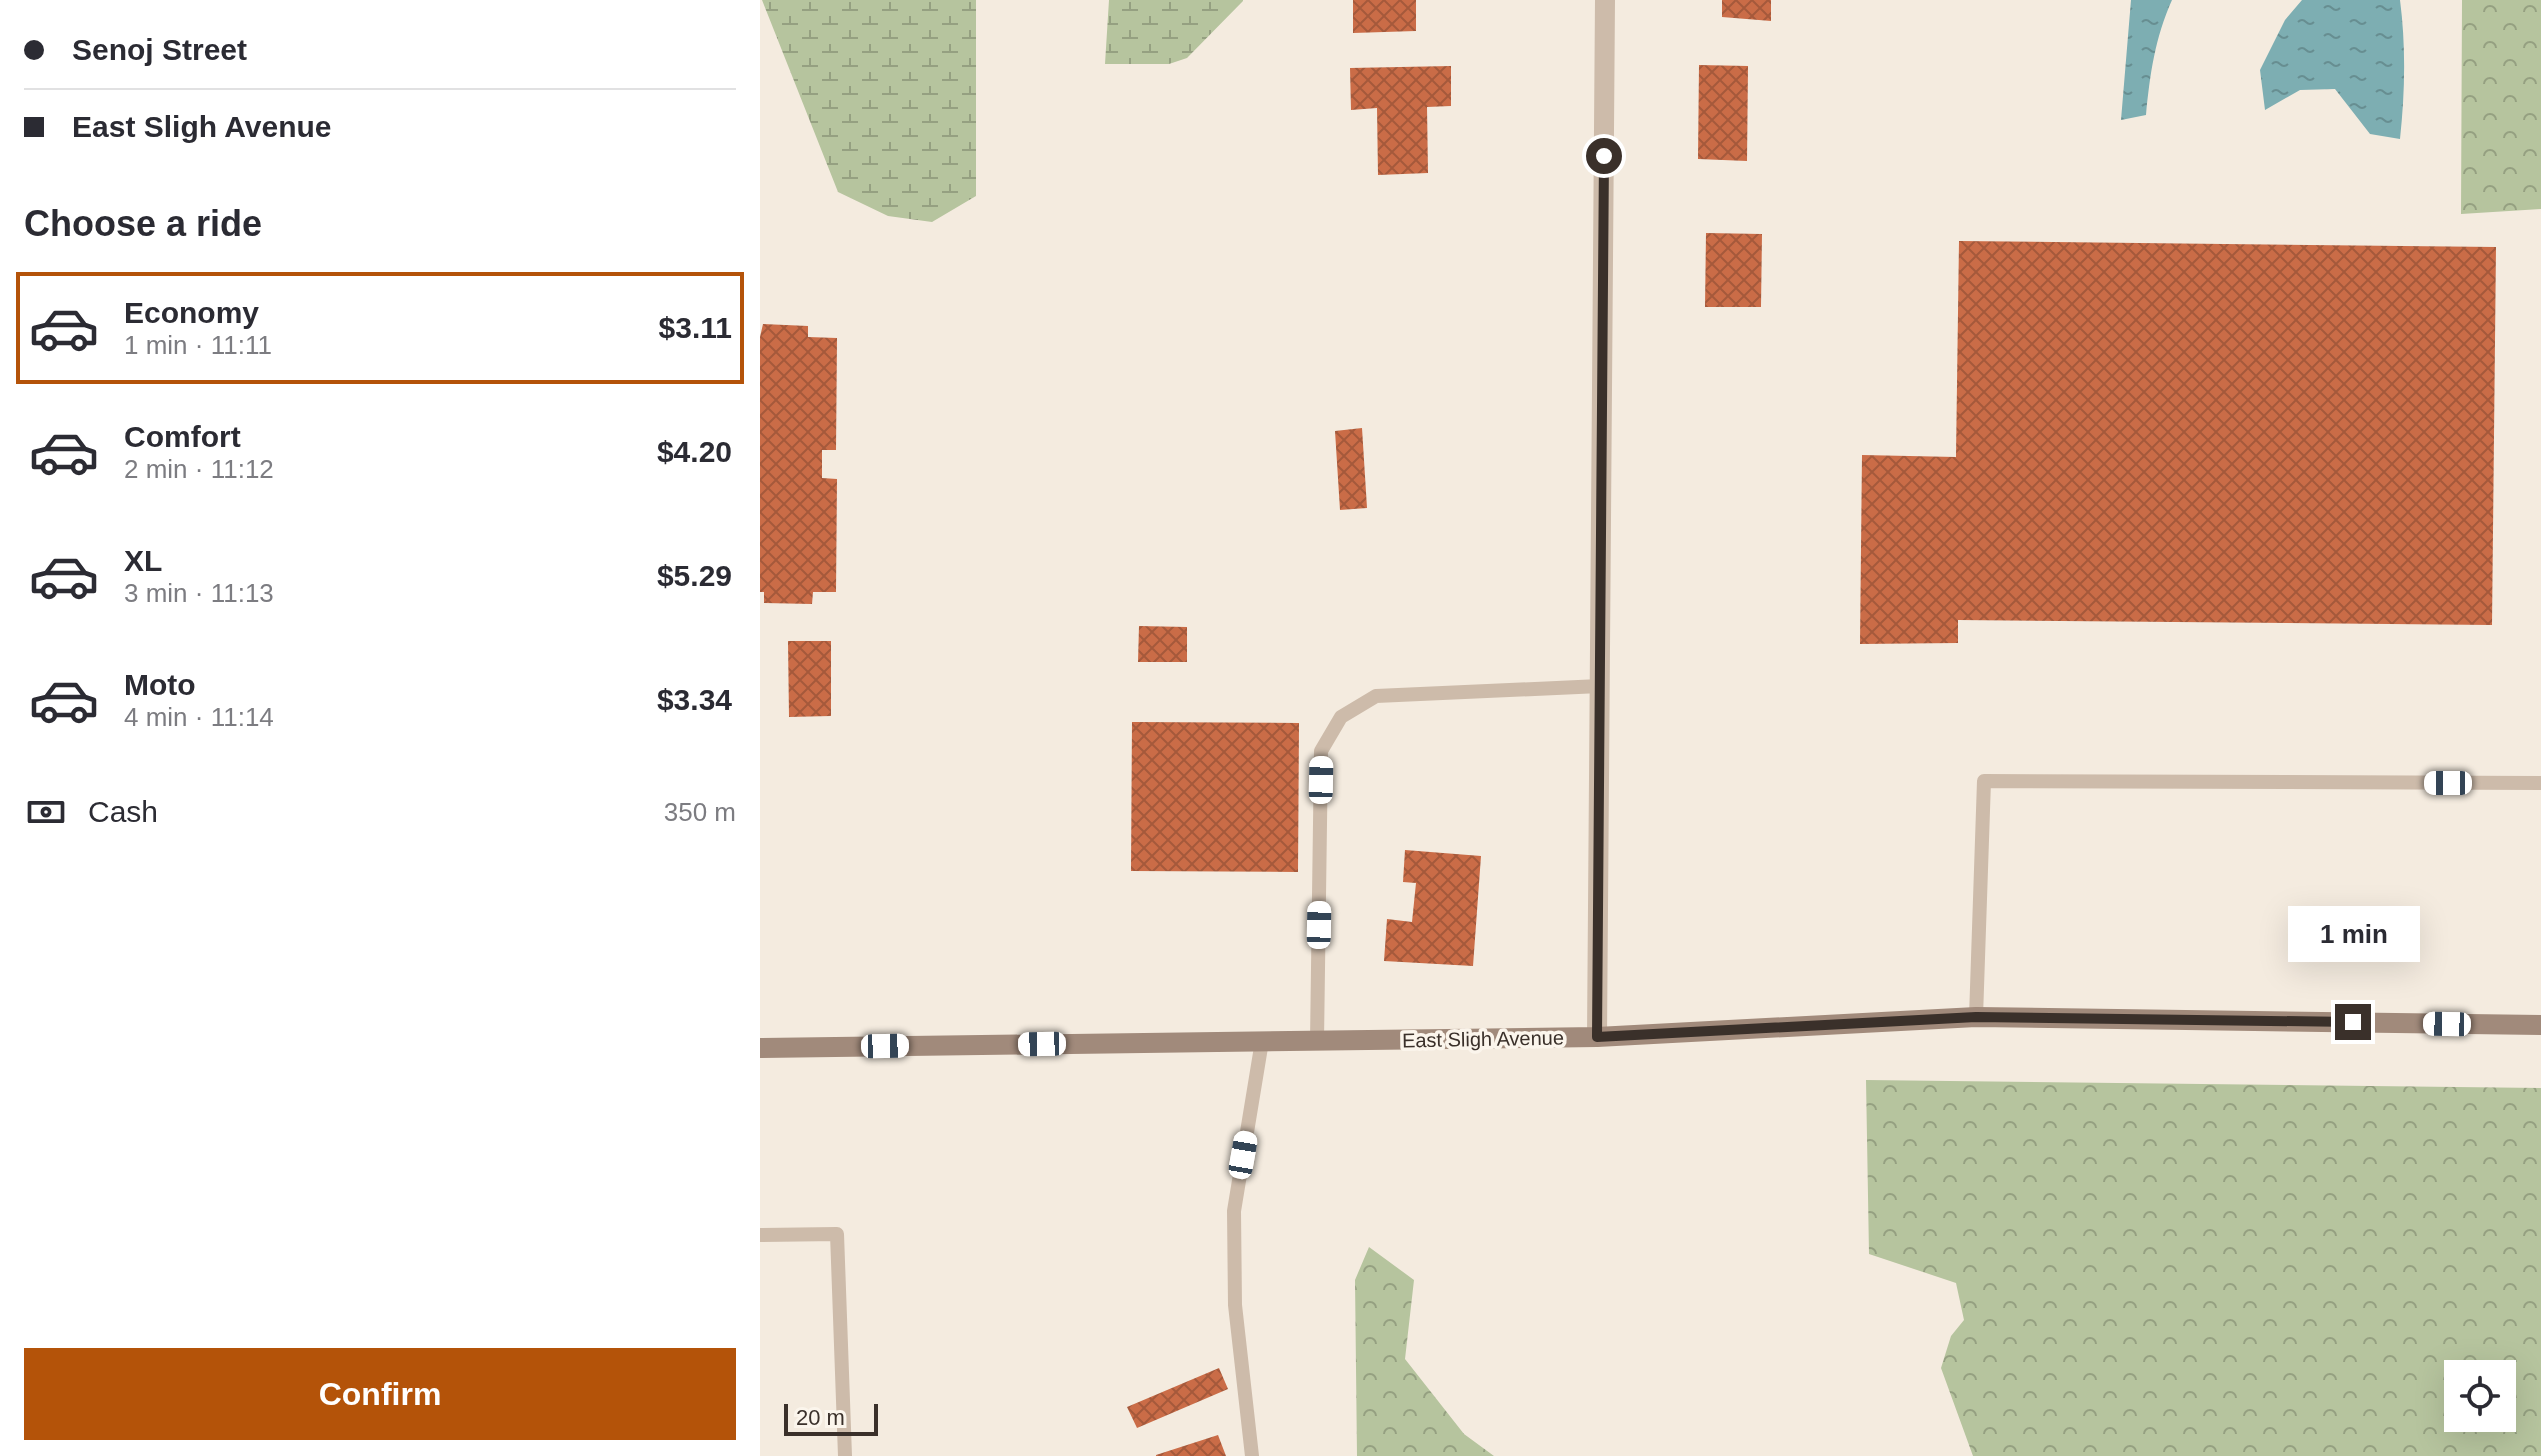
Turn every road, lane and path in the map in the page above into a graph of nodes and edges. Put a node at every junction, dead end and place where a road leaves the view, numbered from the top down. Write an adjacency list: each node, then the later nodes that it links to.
1 (1605, 0): 2 (street)
2 (1600, 686): 6 (street); 8 (lane)
3 (2541, 783): 4 (lane)
4 (1976, 1017): 5 (street, East Sligh Avenue); 6 (street, East Sligh Avenue)
5 (2541, 1025)
6 (1597, 1037): 8 (street, East Sligh Avenue)
7 (1262, 1041): 8 (street, East Sligh Avenue); 9 (street, East Sligh Avenue); 12 (lane)
8 (1317, 1041)
9 (760, 1048)
10 (760, 1235): 11 (lane)
11 (845, 1456)
12 (1252, 1456)

